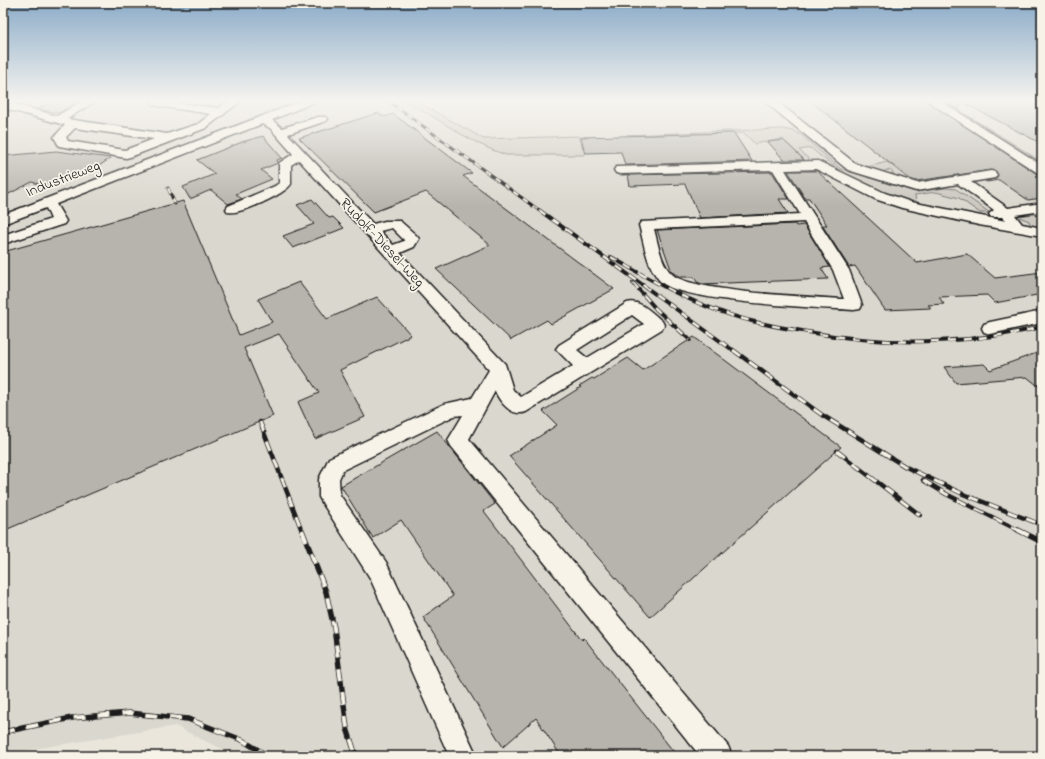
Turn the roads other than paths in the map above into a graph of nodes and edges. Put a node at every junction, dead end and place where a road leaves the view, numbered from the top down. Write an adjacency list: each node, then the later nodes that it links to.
1 (61, 135): 8 (street)
2 (155, 135): 8 (street)
3 (180, 135): 8 (street)
4 (223, 135): 15 (street, Industrieweg)
5 (283, 135): 9 (street, Rudolf-Diesel-Weg)
6 (812, 135): 14 (street)
7 (987, 135): 12 (street)
8 (174, 138)
9 (300, 155): 17 (street); 21 (street, Rudolf-Diesel-Weg)
10 (777, 167): 11 (street); 18 (street); 19 (street)
11 (620, 170)
12 (1042, 170)
13 (991, 175): 14 (street)
14 (955, 181): 19 (street)
15 (48, 202): 20 (street, Industrieweg); 23 (street)
16 (1042, 207): 19 (street)
17 (233, 209)
18 (808, 218): 18 (street)
19 (1008, 219): 22 (street)
20 (3, 220)
21 (370, 230): 24 (street, Rudolf-Diesel-Weg); 24 (street)
22 (1042, 232)
23 (3, 240)
24 (390, 252): 28 (street, Rudolf-Diesel-Weg)
25 (1042, 317): 26 (street)
26 (990, 328)
27 (586, 367): 27 (street); 28 (street)
28 (499, 369): 29 (street)
29 (478, 405): 30 (street); 31 (street)
30 (462, 756)
31 (718, 756)

